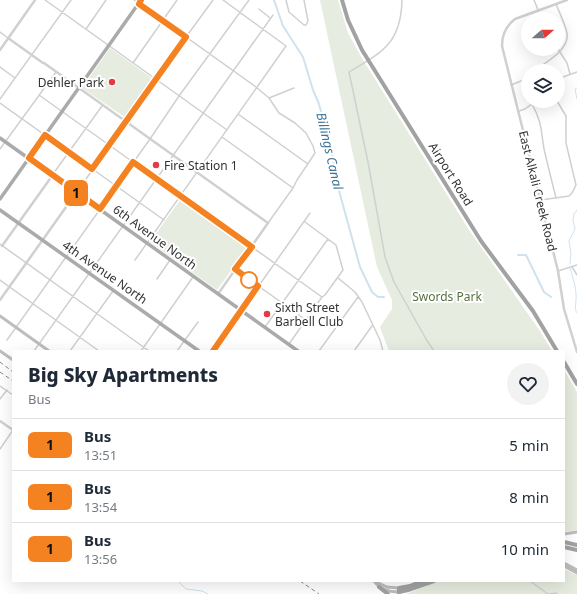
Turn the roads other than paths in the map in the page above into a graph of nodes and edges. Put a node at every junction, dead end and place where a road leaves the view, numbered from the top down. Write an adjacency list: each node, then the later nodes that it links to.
1 (35, 0): 31 (street)
2 (45, 0): 20 (street)
3 (71, 0): 20 (street)
4 (106, 0): 27 (street)
5 (134, 0): 16 (street)
6 (177, 0): 25 (street)
7 (213, 0): 30 (street)
8 (223, 0): 21 (street)
9 (249, 0): 21 (street)
10 (286, 0): 11 (street)
11 (304, 0)
12 (342, 0): 39 (highway, Airport Road)
13 (402, 0): 39 (street)
14 (534, 0): 19 (street)
15 (568, 0): 17 (street)
16 (140, 2): 25 (street); 32 (main road)
17 (556, 4): 19 (street); 22 (street)
18 (259, 9): 24 (street)
19 (538, 10): 51 (street, East Alkali Creek Road)
20 (62, 12): 27 (street); 36 (street)
21 (240, 12): 26 (street); 35 (street)
22 (559, 12)
23 (273, 15): 24 (street)
24 (270, 19): 26 (street)
25 (162, 20): 30 (street); 40 (street)
26 (263, 28): 43 (street); 52 (street)
27 (86, 29): 32 (street)
28 (565, 29): 33 (street)
29 (0, 32): 31 (street)
30 (186, 37): 35 (street); 49 (street)
31 (8, 38): 34 (street); 36 (street)
32 (109, 46): 40 (street); 53 (main road)
33 (565, 46)
34 (0, 50)
35 (210, 53): 43 (street); 56 (street)
36 (32, 54): 44 (street); 48 (street)
37 (554, 56): 41 (street)
38 (563, 56): 46 (street)
39 (369, 61): 164 (street); 165 (highway, Airport Road)
40 (133, 63): 49 (street)
41 (543, 64)
42 (0, 67): 48 (street)
43 (233, 71): 52 (street); 66 (street)
44 (56, 72): 53 (street); 55 (street)
45 (577, 72): 46 (street)
46 (570, 74): 47 (street)
47 (565, 76)
48 (15, 78): 58 (street)
49 (156, 78): 56 (street); 69 (street)
50 (521, 82): 51 (street)
51 (511, 85): 65 (street, East Alkali Creek Road)
52 (256, 87): 57 (street); 67 (street)
53 (79, 88): 60 (street); 64 (main road)
54 (294, 88): 57 (street)
55 (39, 95): 64 (street); 68 (street)
56 (179, 96): 66 (street); 75 (street)
57 (270, 98): 83 (street)
58 (0, 99)
59 (0, 103): 68 (street)
60 (103, 105): 69 (street); 70 (street)
61 (524, 108): 65 (street)
62 (534, 108): 92 (street)
63 (561, 108): 92 (street)
64 (62, 111): 70 (street); 72 (main road)
65 (518, 111): 94 (street, East Alkali Creek Road)
66 (204, 113): 71 (street); 80 (street)
67 (238, 114): 71 (street); 83 (street)
68 (22, 118): 72 (street); 76 (street)
69 (126, 121): 75 (street); 77 (street)
70 (86, 129): 77 (street); 79 (street)
71 (227, 130): 73 (street)
72 (45, 135): 79 (street); 81 (main road)
73 (222, 137): 85 (street); 89 (street)
74 (0, 138): 76 (main road, 6th Avenue North)
75 (150, 139): 80 (street); 82 (street)
76 (5, 142): 78 (street); 81 (main road, 6th Avenue North)
77 (110, 146): 82 (street); 84 (street)
78 (0, 149)
79 (70, 152): 84 (street); 86 (street)
80 (174, 155): 85 (street); 87 (street)
81 (29, 158): 86 (main road, 6th Avenue North); 93 (main road)
82 (133, 162): 87 (street); 88 (street)
83 (308, 164): 89 (street)
84 (92, 169): 88 (street); 90 (street)
85 (197, 172): 91 (street); 102 (street)
86 (52, 176): 90 (main road, 6th Avenue North); 101 (street)
87 (157, 179): 91 (street); 95 (street)
88 (117, 186): 95 (street); 96 (street)
89 (293, 188): 102 (street)
90 (76, 193): 96 (main road, 6th Avenue North); 105 (street)
91 (180, 196): 99 (street); 108 (street)
92 (556, 198): 94 (street)
93 (0, 199)
94 (541, 200): 117 (street, East Alkali Creek Road)
95 (140, 203): 99 (street); 103 (street)
96 (100, 209): 103 (main road, 6th Avenue North); 109 (street)
97 (0, 210): 101 (main road, 4th Avenue North)
98 (310, 213): 100 (street)
99 (164, 220): 106 (street)
100 (305, 222): 104 (street); 113 (street)
101 (18, 223): 105 (main road, 4th Avenue North); 107 (street)
102 (268, 223): 108 (street)
103 (123, 226): 106 (main road, 6th Avenue North); 118 (street)
104 (328, 239): 121 (street); 125 (street)
105 (42, 240): 109 (main road, 4th Avenue North); 112 (street)
106 (147, 243): 110 (street); 111 (main road, 6th Avenue North)
107 (1, 246): 112 (street)
108 (252, 247): 113 (street); 116 (street)
109 (66, 257): 118 (main road, 4th Avenue North); 123 (street)
110 (135, 260)
111 (170, 260): 120 (main road, 6th Avenue North); 122 (street)
112 (26, 263): 123 (street); 127 (street)
113 (275, 264): 125 (street); 126 (street)
114 (577, 265): 115 (street)
115 (572, 267): 117 (street); 119 (street)
116 (235, 269): 126 (street); 129 (street)
117 (558, 271): 167 (street, East Alkali Creek Road)
118 (89, 274): 128 (main road, 4th Avenue North); 130 (street)
119 (577, 275)
120 (193, 277): 129 (main road, 6th Avenue North); 142 (street)
121 (338, 278): 131 (street); 132 (street)
122 (157, 279)
123 (49, 280): 130 (street); 134 (street)
124 (0, 281): 127 (street)
125 (299, 281): 131 (street); 135 (street)
126 (258, 286): 135 (street); 136 (street)
127 (10, 287): 133 (street); 134 (street)
128 (113, 291): 137 (street); 142 (main road, 4th Avenue North)
129 (218, 294): 136 (main road, 6th Avenue North)
130 (73, 297): 137 (street); 139 (street)
131 (322, 297): 140 (street)
132 (358, 297): 143 (street); 161 (street)
133 (0, 300)
134 (33, 304): 139 (street); 144 (street)
135 (282, 304): 140 (street); 145 (street)
136 (241, 310): 145 (main road, 6th Avenue North); 159 (street)
137 (97, 314): 146 (street); 151 (street)
138 (0, 316): 144 (main road)
139 (56, 320): 146 (street); 149 (street)
140 (306, 320): 150 (street)
141 (198, 322): 148 (street)
142 (161, 324): 148 (main road, 4th Avenue North); 151 (street)
143 (372, 326): 162 (street); 163 (street)
144 (16, 327): 147 (street); 149 (main road)
145 (265, 327): 150 (main road, 6th Avenue North)
146 (80, 338): 154 (street); 155 (street)
147 (7, 340)
148 (184, 340): 157 (street); 158 (main road, 4th Avenue North)
149 (39, 344): 152 (street); 153 (main road)
150 (288, 344): 160 (main road, 6th Avenue North)
151 (144, 348): 156 (street)
152 (35, 350)
153 (48, 350)
154 (71, 350)
155 (98, 350)
156 (147, 350)
157 (178, 350)
158 (198, 350)
159 (214, 350)
160 (297, 350)
161 (320, 350)
162 (355, 350)
163 (383, 350)
164 (433, 350)
165 (556, 350)
166 (0, 351): 168 (main road)
167 (577, 352)
168 (12, 359)
169 (565, 364): 170 (highway)
170 (577, 384)
171 (0, 386): 172 (street)
172 (6, 390): 173 (street); 174 (street)
173 (12, 394)
174 (0, 400)
175 (0, 421): 176 (street)
176 (12, 429)
177 (12, 431): 178 (street)
178 (0, 449)
179 (577, 532): 180 (main road)
180 (565, 534)
181 (565, 542): 182 (highway)
182 (577, 545)
183 (565, 547): 184 (highway)
184 (577, 550)
185 (565, 564): 187 (main road)
186 (565, 566): 187 (main road)
187 (577, 572)
188 (375, 582): 193 (main road)
189 (376, 582): 195 (main road)
190 (420, 582): 195 (highway)
191 (431, 582): 194 (highway)
192 (531, 582): 196 (street)
193 (379, 587): 195 (main road); 197 (highway)
194 (408, 590): 195 (highway); 198 (highway)
195 (399, 591)
196 (557, 593)
197 (388, 594)
198 (404, 594)

